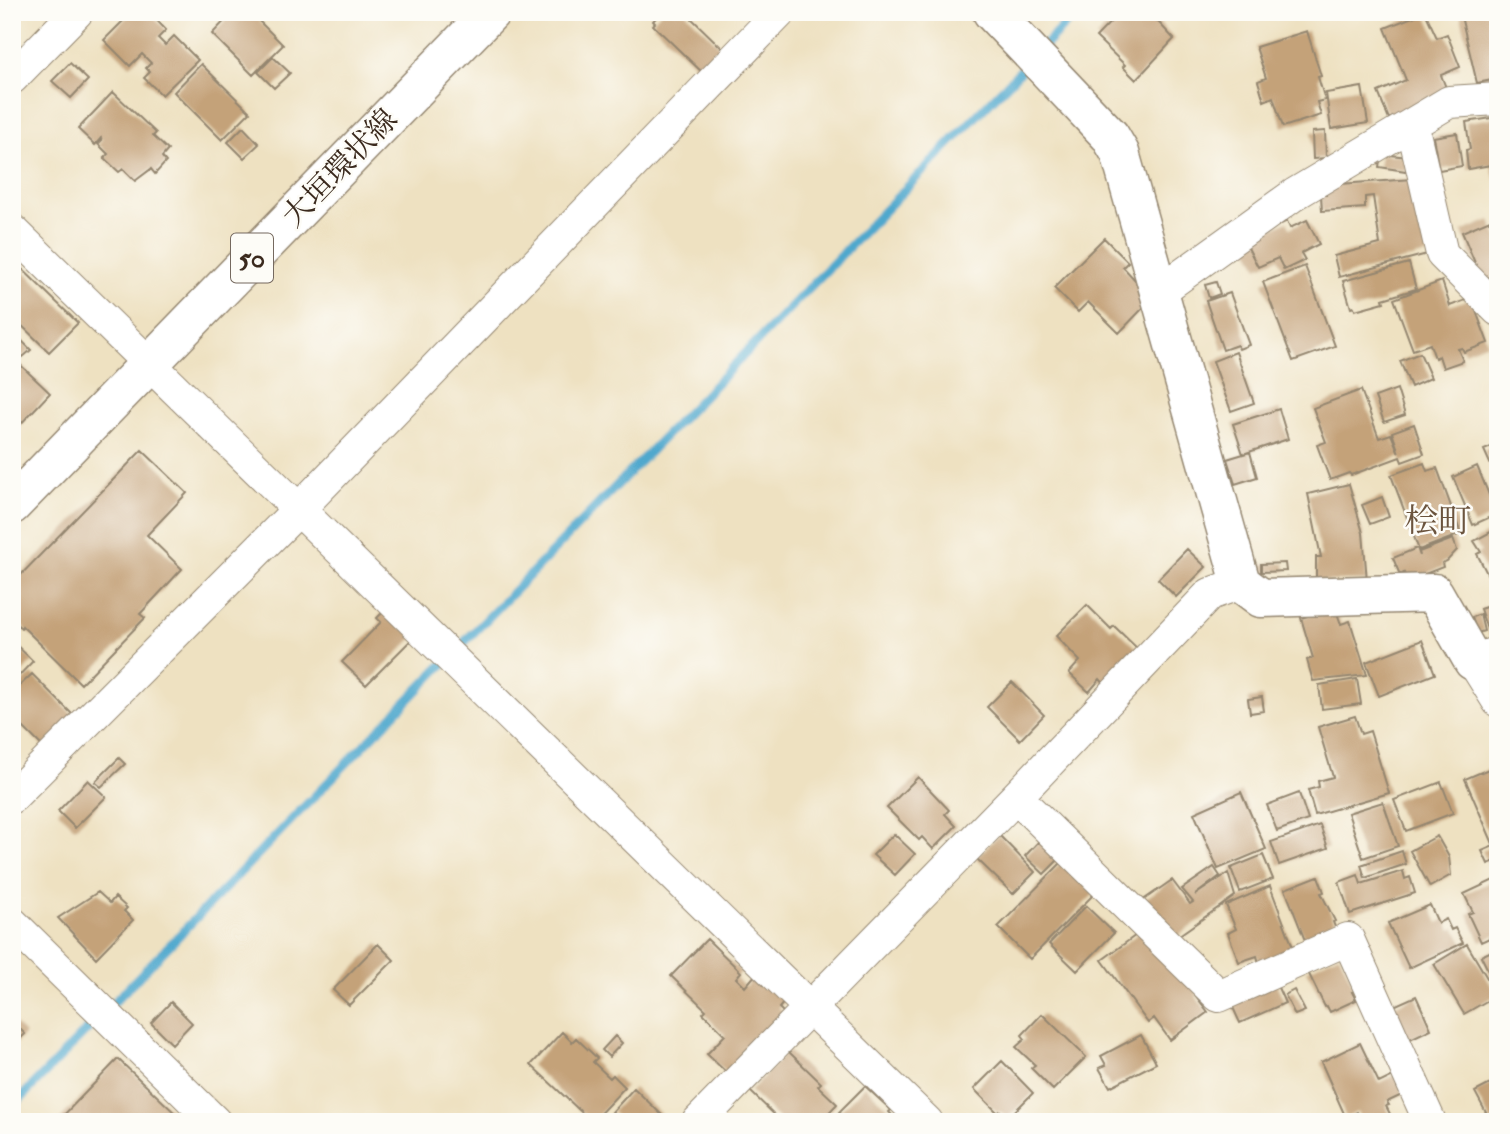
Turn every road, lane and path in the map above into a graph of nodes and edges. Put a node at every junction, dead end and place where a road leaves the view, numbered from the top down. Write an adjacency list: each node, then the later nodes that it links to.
1 (77, 12): 5 (street)
2 (491, 12): 11 (street, 大垣環状線 / 50)
3 (780, 12): 13 (street)
4 (1002, 22): 9 (street)
5 (12, 78)
6 (1498, 99): 7 (street)
7 (1412, 124): 9 (street); 10 (street)
8 (12, 230): 11 (street)
9 (1160, 291): 14 (street)
10 (1498, 310)
11 (150, 363): 12 (street, 大垣環状線 / 50); 13 (street)
12 (12, 505)
13 (299, 509): 17 (street); 20 (street)
14 (1241, 583): 15 (street); 18 (street)
15 (1485, 657): 16 (street)
16 (1498, 701)
17 (12, 797)
18 (1016, 797): 20 (street); 24 (street)
19 (12, 923): 21 (street)
20 (809, 1007): 22 (street); 23 (street)
21 (215, 1122)
22 (698, 1122)
23 (927, 1122)
24 (1430, 1122)

